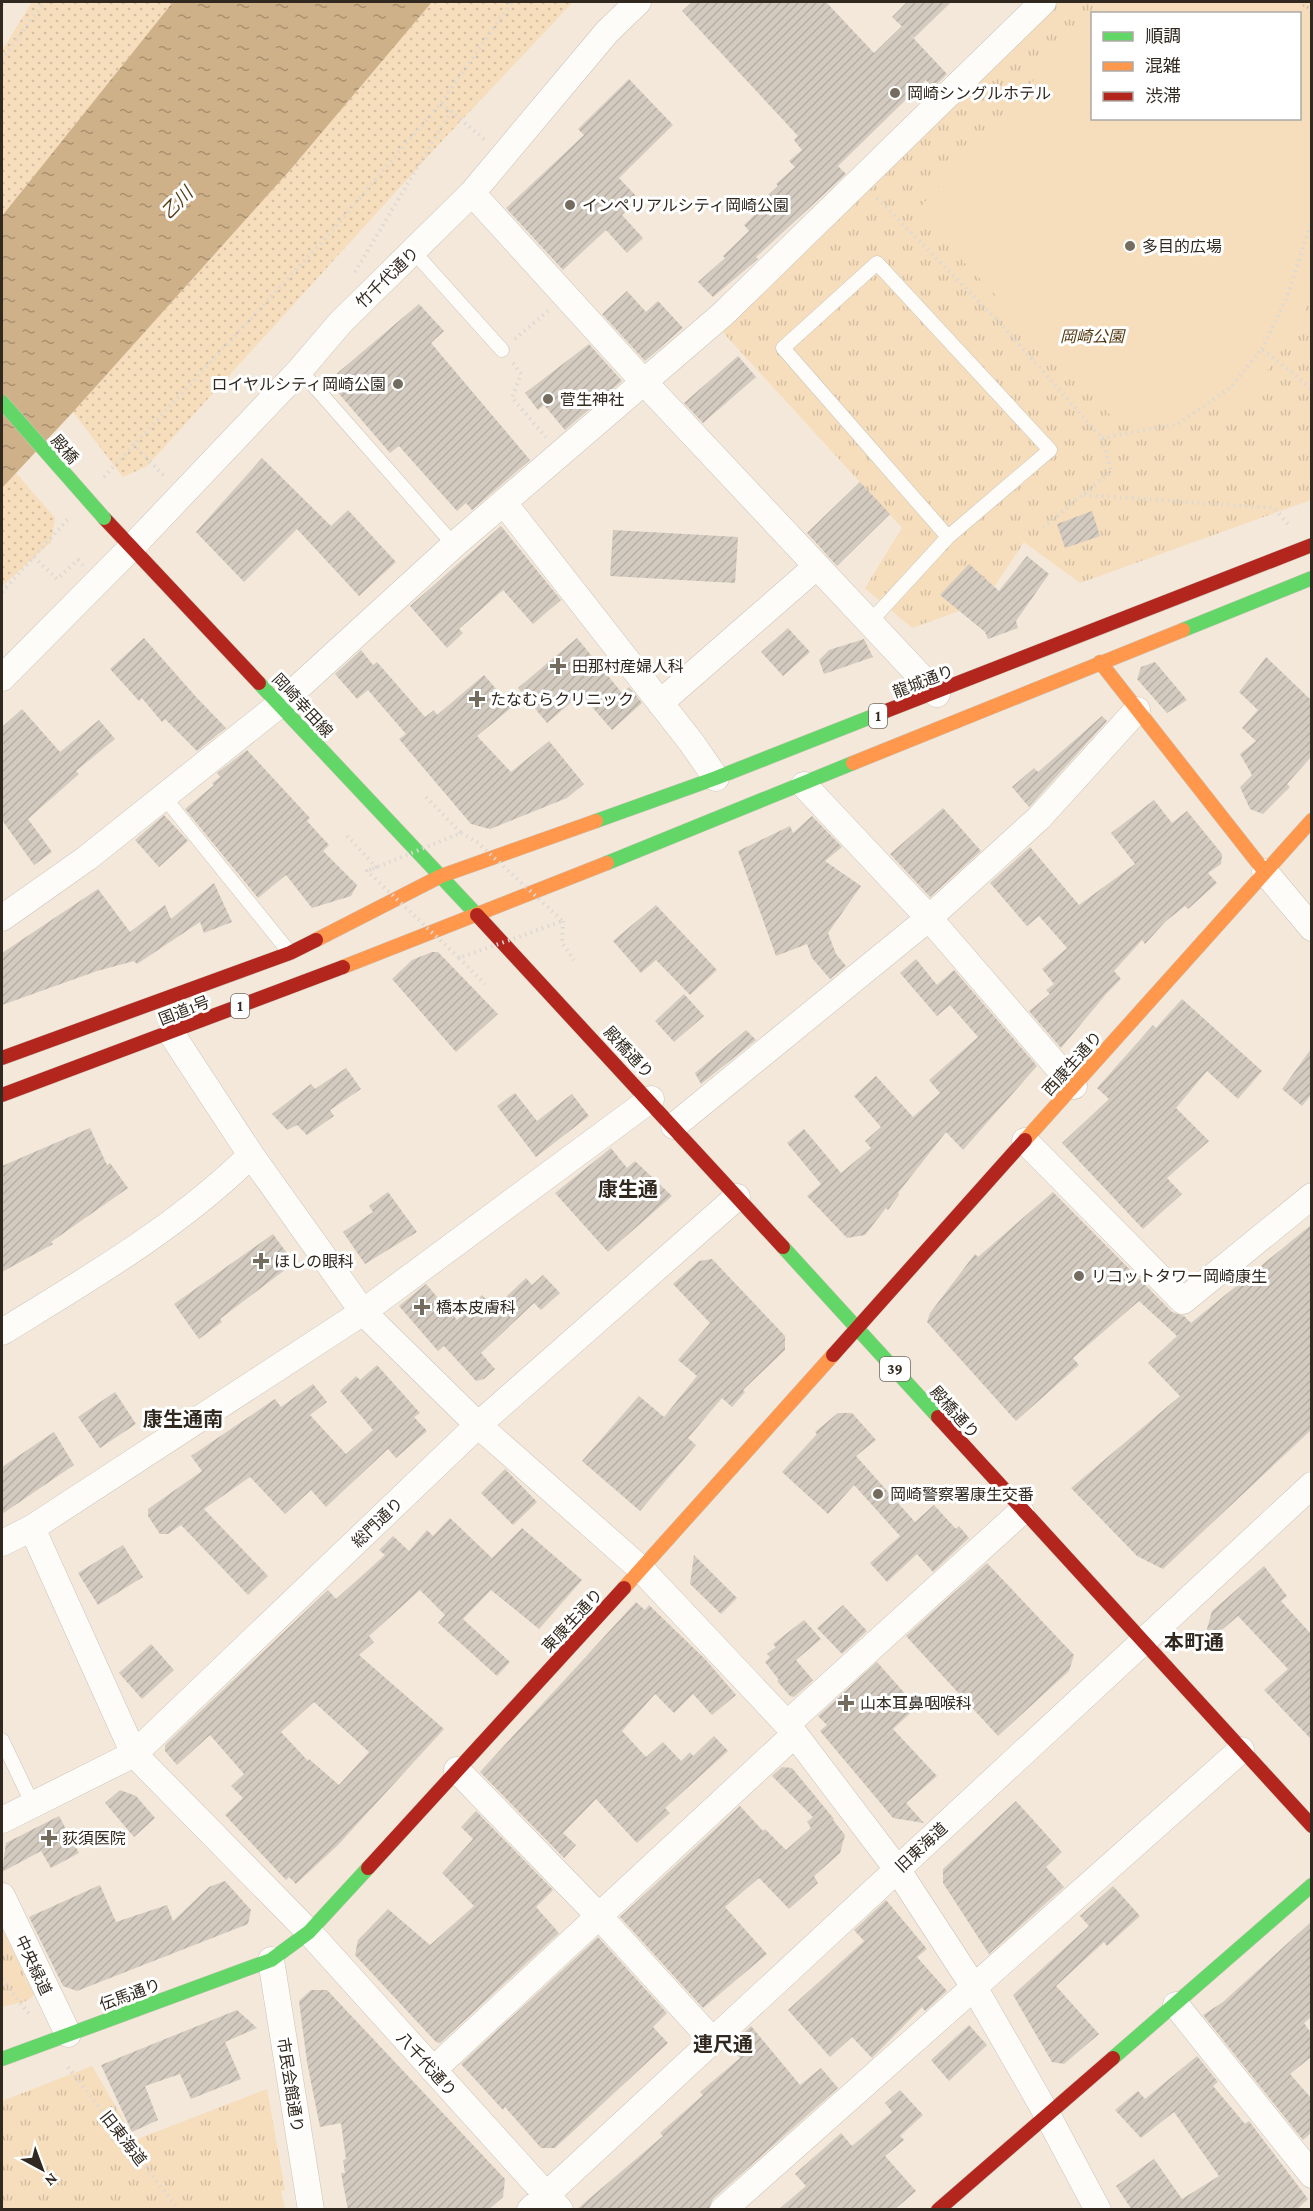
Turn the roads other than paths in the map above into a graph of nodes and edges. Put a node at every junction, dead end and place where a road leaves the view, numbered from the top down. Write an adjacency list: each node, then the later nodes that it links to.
1 (638, 2): 3 (street, 竹千代通り)
2 (1043, 2): 7 (street)
3 (472, 193): 4 (street, 竹千代通り); 7 (street)
4 (414, 252): 5 (lane); 6 (street, 竹千代通り)
5 (502, 350)
6 (300, 369): 12 (lane); 14 (street, 竹千代通り)
7 (643, 381): 9 (street); 15 (street)
8 (2, 402): 10 (main road, 殿橋, bridge)
9 (504, 503): 12 (street); 21 (street)
10 (104, 518): 14 (main road, 岡崎幸田線)
11 (948, 537): 11 (lane); 17 (lane)
12 (454, 545): 22 (street)
13 (1310, 546): 20 (main road, 龍城通り / 1)
14 (131, 548): 19 (street, 竹千代通り); 22 (main road, 岡崎幸田線)
15 (817, 566): 17 (street); 21 (street)
16 (1311, 578): 18 (main road, 1)
17 (870, 622): 20 (street)
18 (1100, 662): 23 (main road); 25 (main road, 1)
19 (2, 678)
20 (937, 694): 24 (main road, 龍城通り / 1)
21 (660, 702): 24 (street)
22 (280, 704): 26 (street); 29 (main road, 岡崎幸田線)
23 (1137, 710): 28 (main road); 32 (street)
24 (716, 778): 29 (main road, 龍城通り / 1)
25 (804, 785): 30 (main road, 1); 32 (street)
26 (164, 797): 31 (street); 34 (lane)
27 (1311, 820): 28 (main road, 西康生通り)
28 (1265, 872): 33 (street); 37 (main road, 西康生通り)
29 (441, 876): 30 (main road, 岡崎幸田線); 34 (main road, 国道1号 / 1)
30 (477, 915): 35 (main road, 国道1号 / 1); 39 (main road, 殿橋通り / 39)
31 (2, 918)
32 (928, 918): 37 (street); 40 (street)
33 (1311, 928)
34 (290, 953): 36 (main road, 国道1号 / 1)
35 (171, 1033): 38 (main road, 国道1号 / 1); 42 (street)
36 (5, 1051)
37 (1074, 1086): 41 (main road, 西康生通り)
38 (2, 1095)
39 (651, 1099): 40 (main road, 殿橋通り / 39); 45 (street)
40 (674, 1125): 44 (main road, 殿橋通り / 39)
41 (1025, 1141): 43 (street); 46 (main road, 西康生通り)
42 (251, 1155): 45 (street); 47 (street)
43 (1311, 1196)
44 (737, 1197): 46 (main road, 殿橋通り / 39); 48 (street, 総門通り)
45 (363, 1312): 48 (street); 51 (street)
46 (858, 1328): 50 (main road, 殿橋通り / 39); 53 (main road, 東康生通り)
47 (2, 1332)
48 (478, 1425): 53 (street); 58 (street, 総門通り)
49 (1311, 1485): 54 (street, 旧東海道)
50 (1021, 1512): 54 (main road, 殿橋通り / 39); 55 (street)
51 (32, 1528): 52 (street); 58 (street)
52 (2, 1543)
53 (641, 1569): 55 (street); 59 (main road, 東康生通り)
54 (1142, 1641): 57 (main road, 殿橋通り / 39); 63 (street, 旧東海道)
55 (790, 1730): 63 (street); 66 (street)
56 (2, 1740): 60 (lane)
57 (1241, 1750): 62 (main road, 殿橋通り / 39); 69 (street)
58 (134, 1754): 60 (street, 総門通り); 67 (street, 八千代通り)
59 (457, 1770): 66 (street); 67 (main road, 東康生通り)
60 (33, 1805): 61 (street, 総門通り)
61 (2, 1820)
62 (1311, 1826)
63 (897, 1869): 69 (street); 72 (street, 旧東海道)
64 (1311, 1885): 70 (main road)
65 (2, 1896): 71 (street, 中央緑道)
66 (599, 1916): 72 (street); 74 (street)
67 (309, 1932): 68 (main road, 伝馬通り); 74 (street, 八千代通り)
68 (271, 1960): 71 (main road, 伝馬通り); 78 (street, 市民会館通り)
69 (974, 1987): 75 (street); 79 (street)
70 (1176, 2005): 75 (main road); 76 (street)
71 (68, 2034): 73 (main road, 伝馬通り)
72 (712, 2040): 77 (street, 旧東海道)
73 (2, 2059)
74 (433, 2070): 77 (street, 八千代通り)
75 (1048, 2116): 80 (main road); 81 (street)
76 (1311, 2175)
77 (546, 2205)
78 (311, 2210)
79 (723, 2210)
80 (938, 2210)
81 (1098, 2210)

